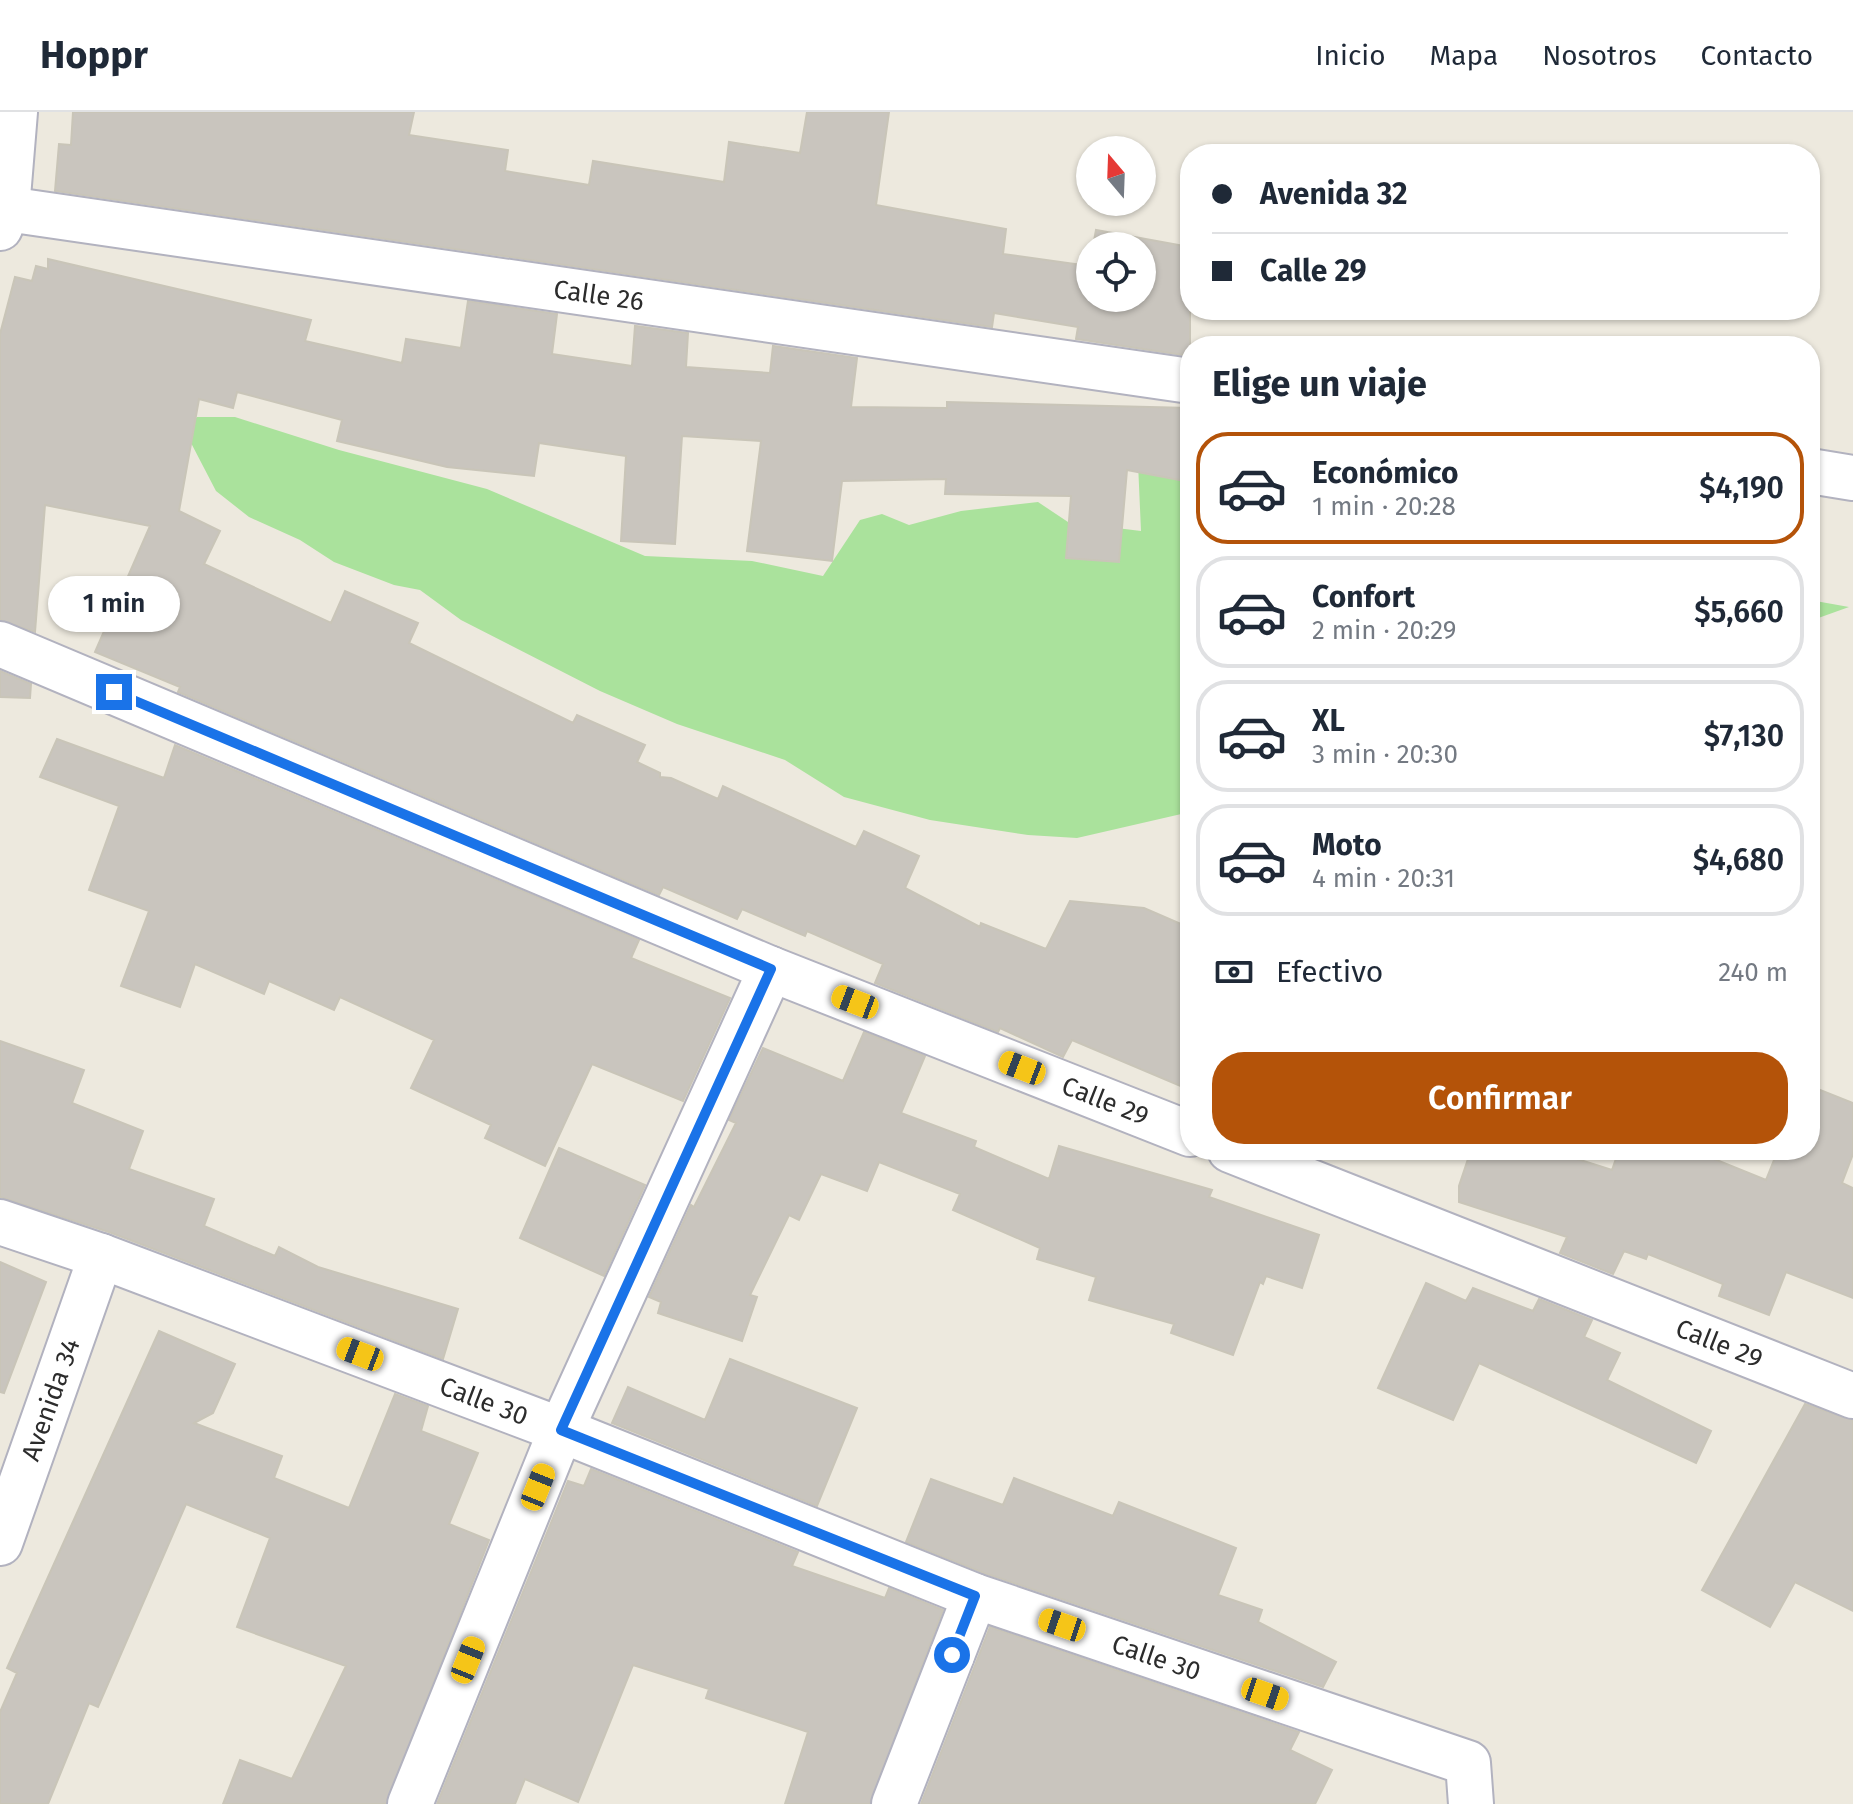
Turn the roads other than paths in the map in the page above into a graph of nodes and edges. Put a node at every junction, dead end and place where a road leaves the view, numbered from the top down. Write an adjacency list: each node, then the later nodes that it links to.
1 (15, 112): 2 (street)
2 (3, 219): 3 (street, Calle 26)
3 (1180, 380)
4 (1820, 473): 5 (street)
5 (1853, 478)
6 (0, 644): 7 (street, Calle 29)
7 (771, 969): 8 (street, Calle 29); 13 (street)
8 (1180, 1130)
9 (1255, 1160): 12 (street, Calle 29)
10 (0, 1222): 11 (street, Calle 30)
11 (101, 1256): 13 (street, Calle 30); 14 (street, Avenida 34)
12 (1853, 1396)
13 (561, 1430): 15 (street, Calle 30); 16 (street)
14 (0, 1543)
15 (975, 1596): 17 (street); 18 (street, Calle 30)
16 (410, 1804)
17 (894, 1804)
18 (1471, 1804)

